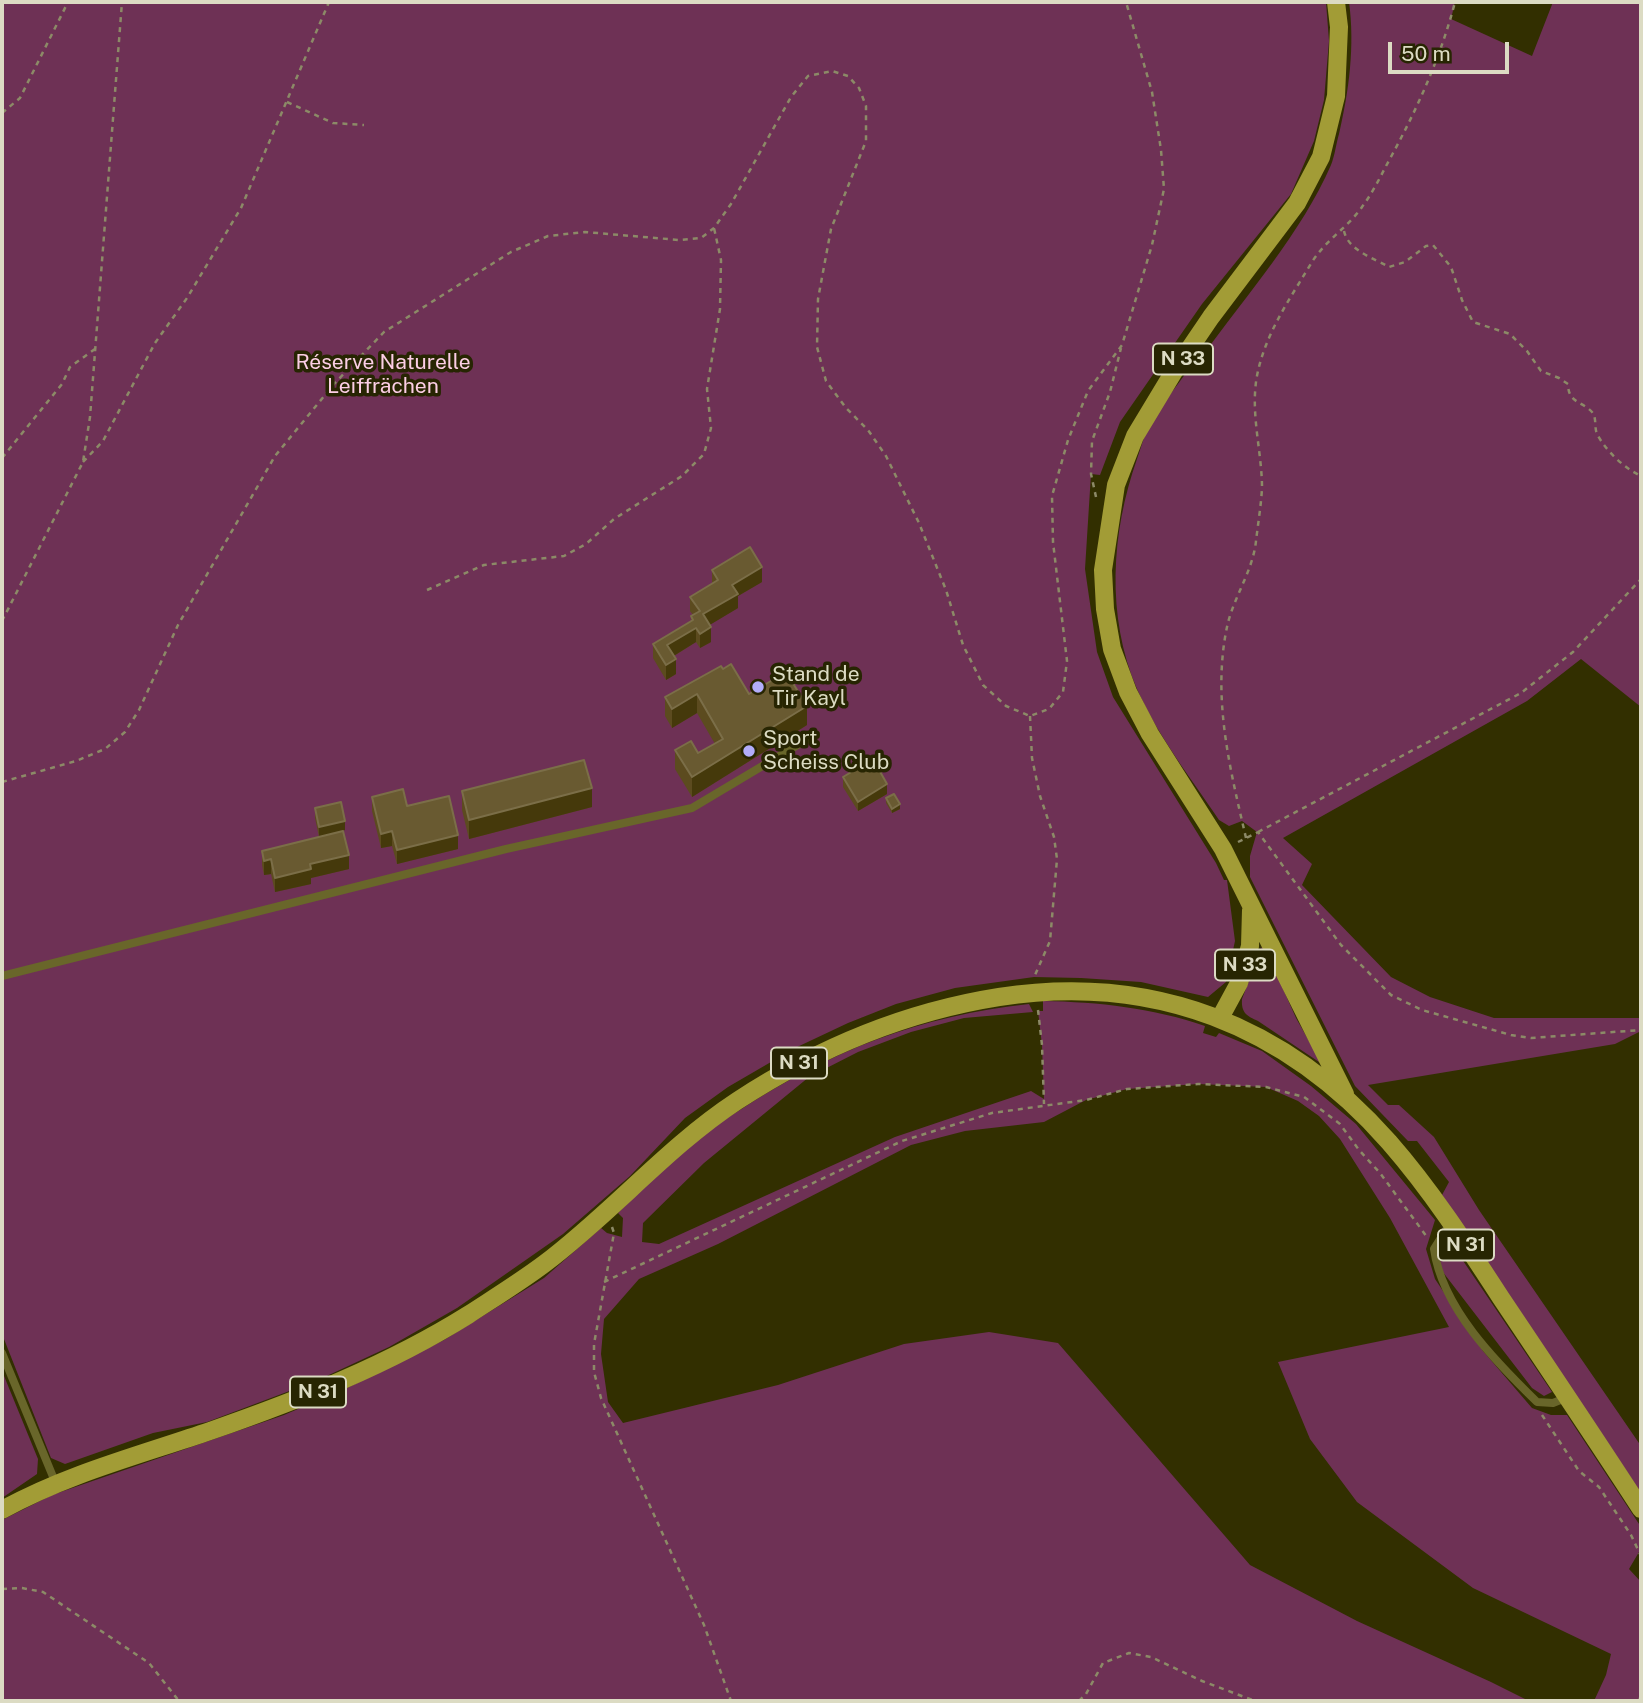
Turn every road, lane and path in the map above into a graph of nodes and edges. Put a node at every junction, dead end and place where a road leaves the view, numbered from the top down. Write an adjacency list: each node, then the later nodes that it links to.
1 (68, 2): 8 (path)
2 (122, 2): 13 (path)
3 (329, 2): 7 (path)
4 (1126, 2): 12 (path)
5 (1336, 2): 26 (main road, N 33)
6 (1455, 2): 11 (path)
7 (287, 102): 9 (path); 15 (path)
8 (2, 113)
9 (364, 125)
10 (714, 228): 19 (path); 21 (path); 23 (path)
11 (1343, 229): 17 (path); 25 (path)
12 (1122, 345): 16 (path); 21 (path)
13 (95, 349): 14 (path); 15 (path)
14 (2, 458)
15 (83, 462): 20 (path)
16 (1091, 474)
17 (1641, 476)
18 (1641, 579): 24 (path)
19 (427, 590)
20 (2, 621)
21 (1030, 716): 29 (path)
22 (811, 737): 28 (lane)
23 (2, 782)
24 (1258, 832): 25 (path); 31 (path)
25 (1246, 838): 26 (path)
26 (1223, 849): 27 (main road, N 33)
27 (1251, 907): 30 (main road, N 33); 32 (main road, N 31)
28 (2, 976)
29 (1035, 991): 30 (main road, N 31); 33 (path); 34 (main road, N 31)
30 (1220, 1018): 32 (main road, N 31)
31 (1641, 1030)
32 (1350, 1103): 35 (main road, N 31)
33 (1044, 1105): 36 (path); 37 (path)
34 (603, 1214): 37 (path); 41 (main road, N 31)
35 (1451, 1222): 36 (lane); 39 (main road, N 31)
36 (1434, 1248): 40 (lane)
37 (604, 1282): 48 (path)
38 (2, 1353): 41 (lane)
39 (1568, 1397): 40 (lane); 42 (main road, N 31)
40 (1537, 1402): 44 (path)
41 (56, 1484): 43 (main road, N 31)
42 (1641, 1509)
43 (2, 1510)
44 (1641, 1556)
45 (2, 1589): 47 (path)
46 (1641, 1695): 51 (path)
47 (179, 1701)
48 (731, 1701)
49 (1079, 1701): 50 (path)
50 (1255, 1701)
51 (1639, 1701)

